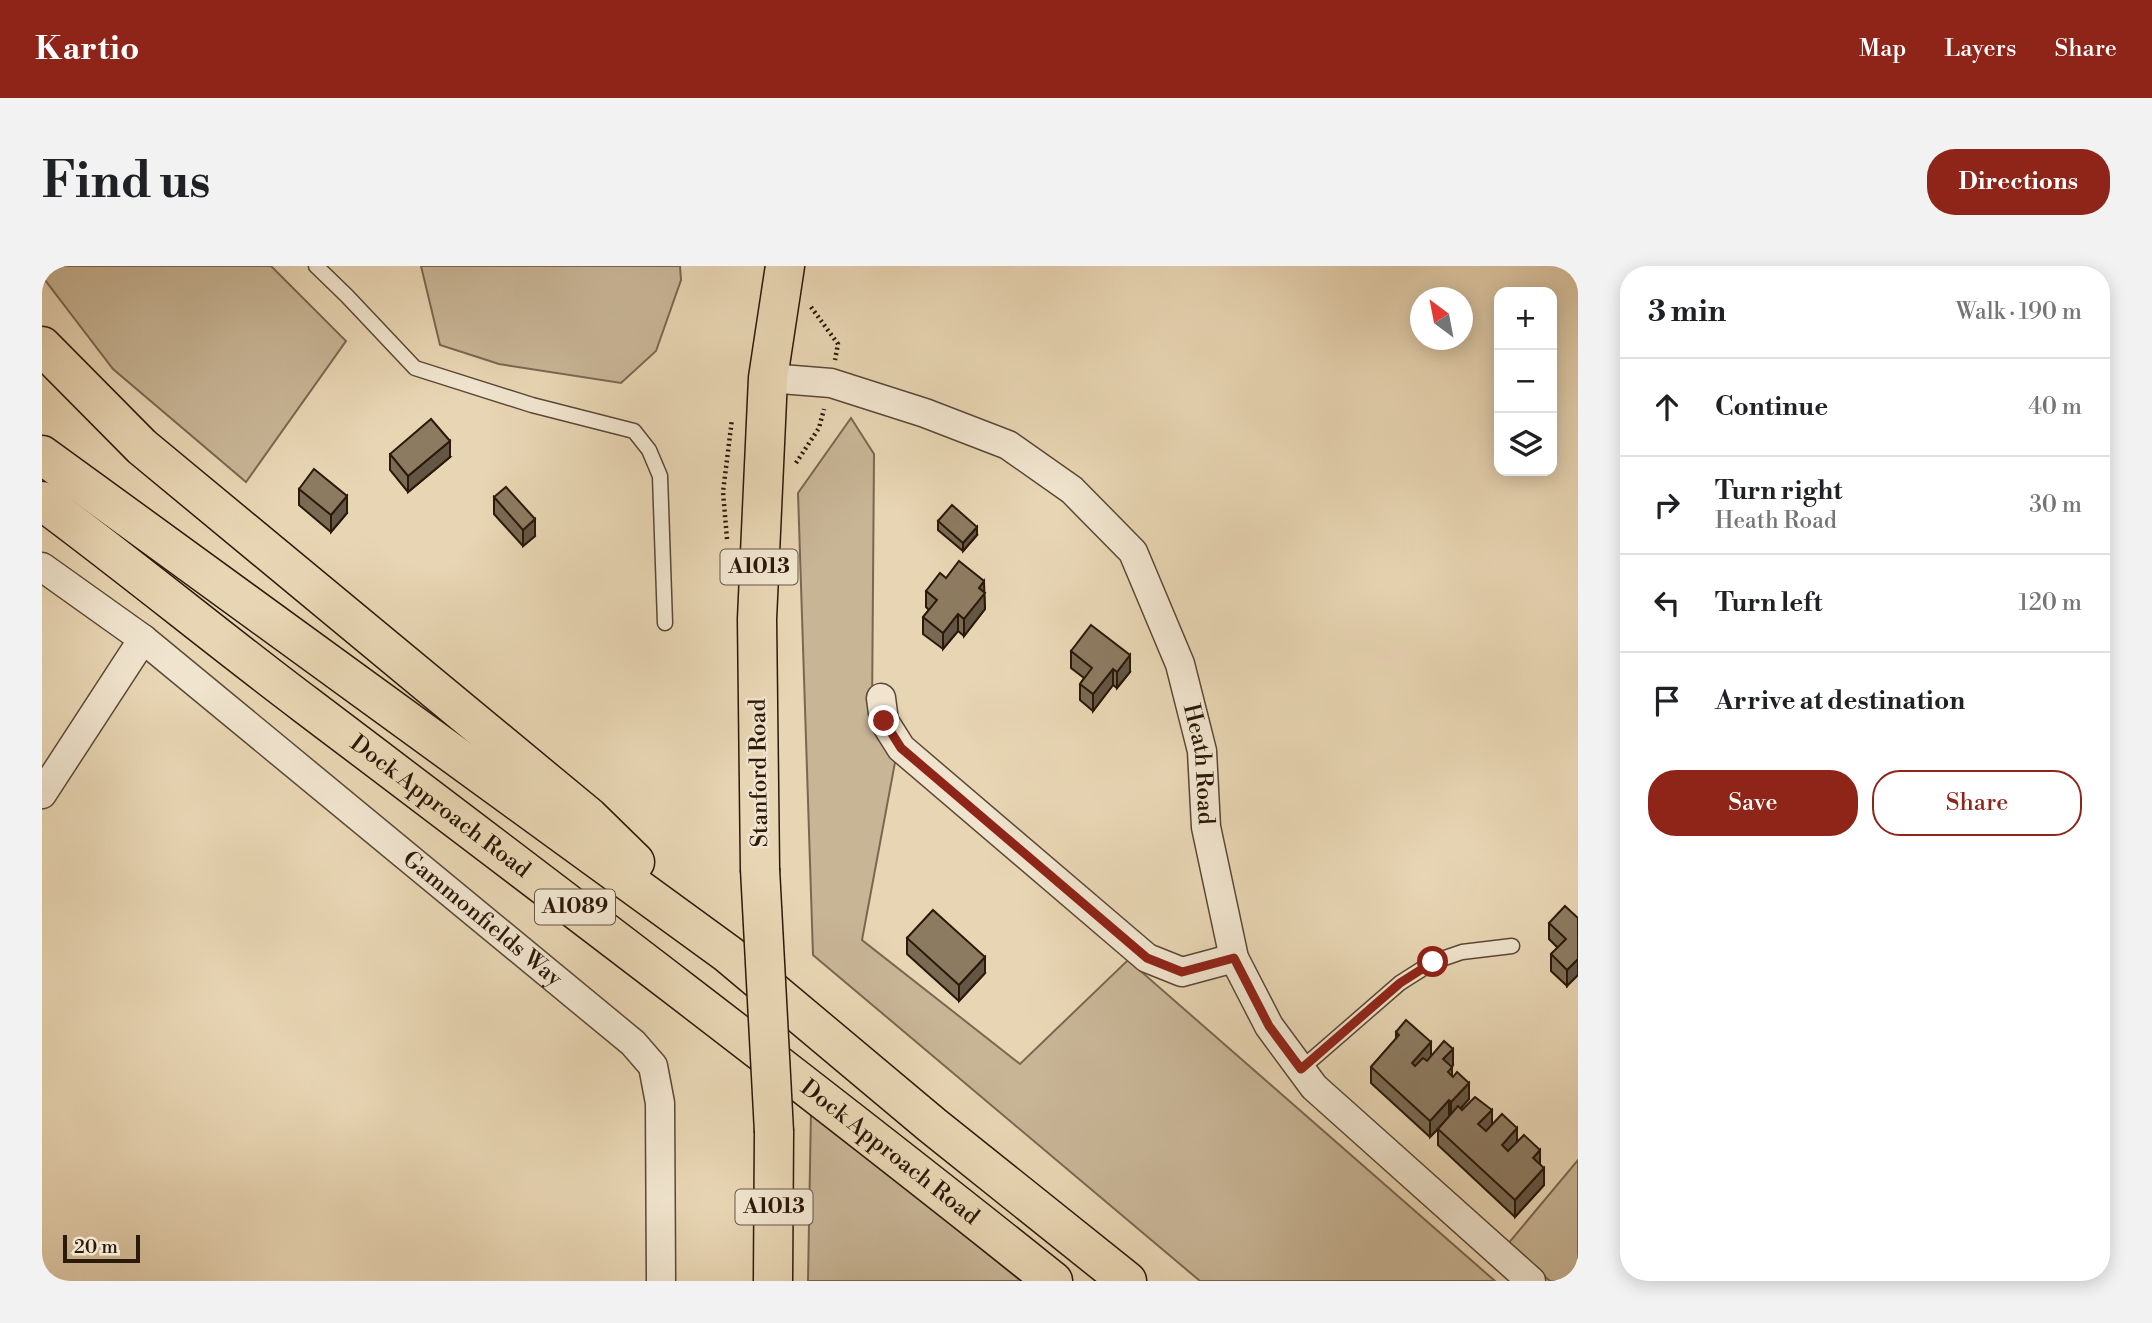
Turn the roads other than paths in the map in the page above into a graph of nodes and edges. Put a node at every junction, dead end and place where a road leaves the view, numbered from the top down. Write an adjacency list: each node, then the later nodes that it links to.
1 (316, 266): 8 (lane)
2 (785, 266): 4 (main road, Stanford Road / A1013)
3 (42, 346): 13 (main road)
4 (768, 378): 14 (street, Heath Road); 17 (main road, Stanford Road / A1013, bridge)
5 (42, 455): 13 (main road)
6 (42, 503): 18 (main road, Dock Approach Road / A1089)
7 (42, 567): 9 (street, Gammonfields Way)
8 (666, 623)
9 (143, 639): 11 (street); 16 (street, Gammonfields Way)
10 (881, 698): 14 (street)
11 (42, 794)
12 (1512, 946): 15 (lane)
13 (728, 954): 19 (main road, Dock Approach Road)
14 (1234, 958): 15 (street, Heath Road)
15 (1301, 1069): 20 (street, Heath Road)
16 (661, 1281)
17 (773, 1281)
18 (1053, 1281)
19 (1127, 1281)
20 (1531, 1281)

